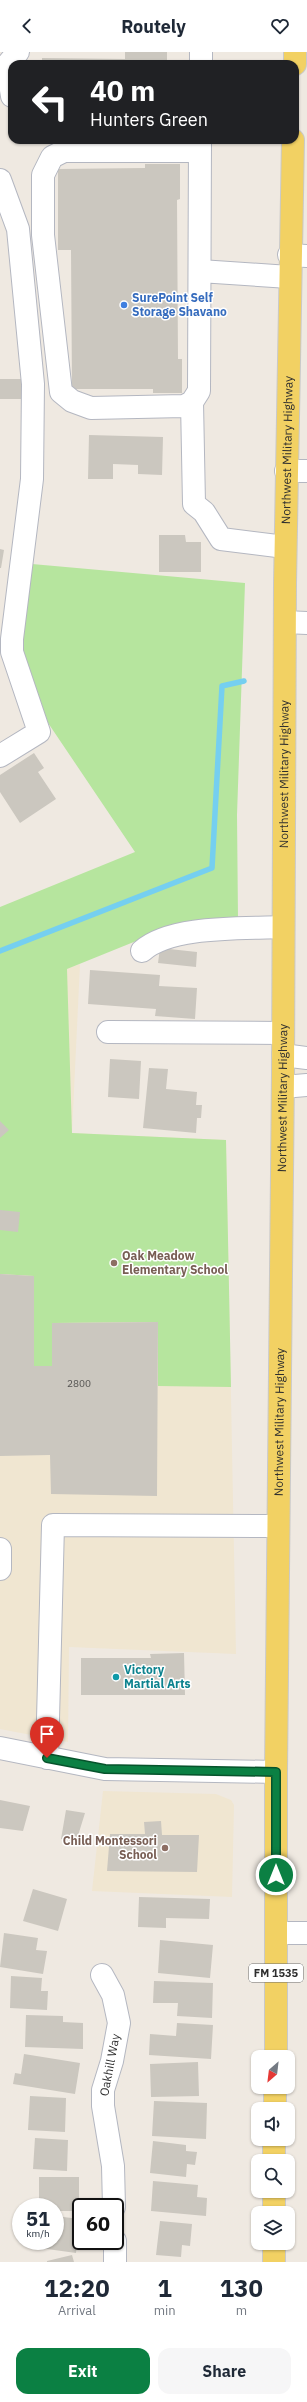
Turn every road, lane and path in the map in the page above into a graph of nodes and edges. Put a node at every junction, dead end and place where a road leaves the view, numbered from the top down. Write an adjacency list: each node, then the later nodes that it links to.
1 (18, 52): 2 (street)
2 (11, 60)
3 (297, 144): 6 (main road, Northwest Military Highway / FM 1535)
4 (200, 145): 7 (street); 9 (street)
5 (0, 180): 14 (street)
6 (298, 256): 8 (main road, Northwest Military Highway / FM 1535)
7 (200, 271): 8 (street); 9 (street)
8 (289, 277): 10 (main road, Northwest Military Highway / FM 1535)
9 (192, 402): 11 (street)
10 (297, 471): 11 (main road, Northwest Military Highway / FM 1535)
11 (285, 547): 12 (main road, Northwest Military Highway / FM 1535)
12 (285, 622): 13 (street); 15 (main road, Northwest Military Highway / FM 1535)
13 (307, 623)
14 (0, 756)
15 (282, 927): 16 (street); 18 (main road, Northwest Military Highway / FM 1535)
16 (142, 951)
17 (108, 1032): 18 (street)
18 (282, 1033): 19 (main road, Northwest Military Highway / FM 1535)
19 (283, 1055): 20 (street); 22 (main road, Northwest Military Highway / FM 1535)
20 (307, 1058)
21 (307, 1085): 22 (street)
22 (282, 1087): 23 (main road, Northwest Military Highway / FM 1535)
23 (278, 1526): 27 (street); 28 (main road, Northwest Military Highway / FM 1535)
24 (0, 1549): 25 (street)
25 (0, 1568)
26 (0, 1748): 27 (street)
27 (47, 1758): 28 (street)
28 (276, 1772): 29 (main road, Northwest Military Highway / FM 1535)
29 (276, 1933): 30 (street); 32 (main road, Northwest Military Highway / FM 1535)
30 (307, 1933)
31 (102, 1975): 33 (street, Oakhill Way)
32 (276, 2050)
33 (114, 2198)
34 (115, 2250): 36 (street)
35 (274, 2250): 37 (main road)
36 (115, 2262)
37 (274, 2262)

